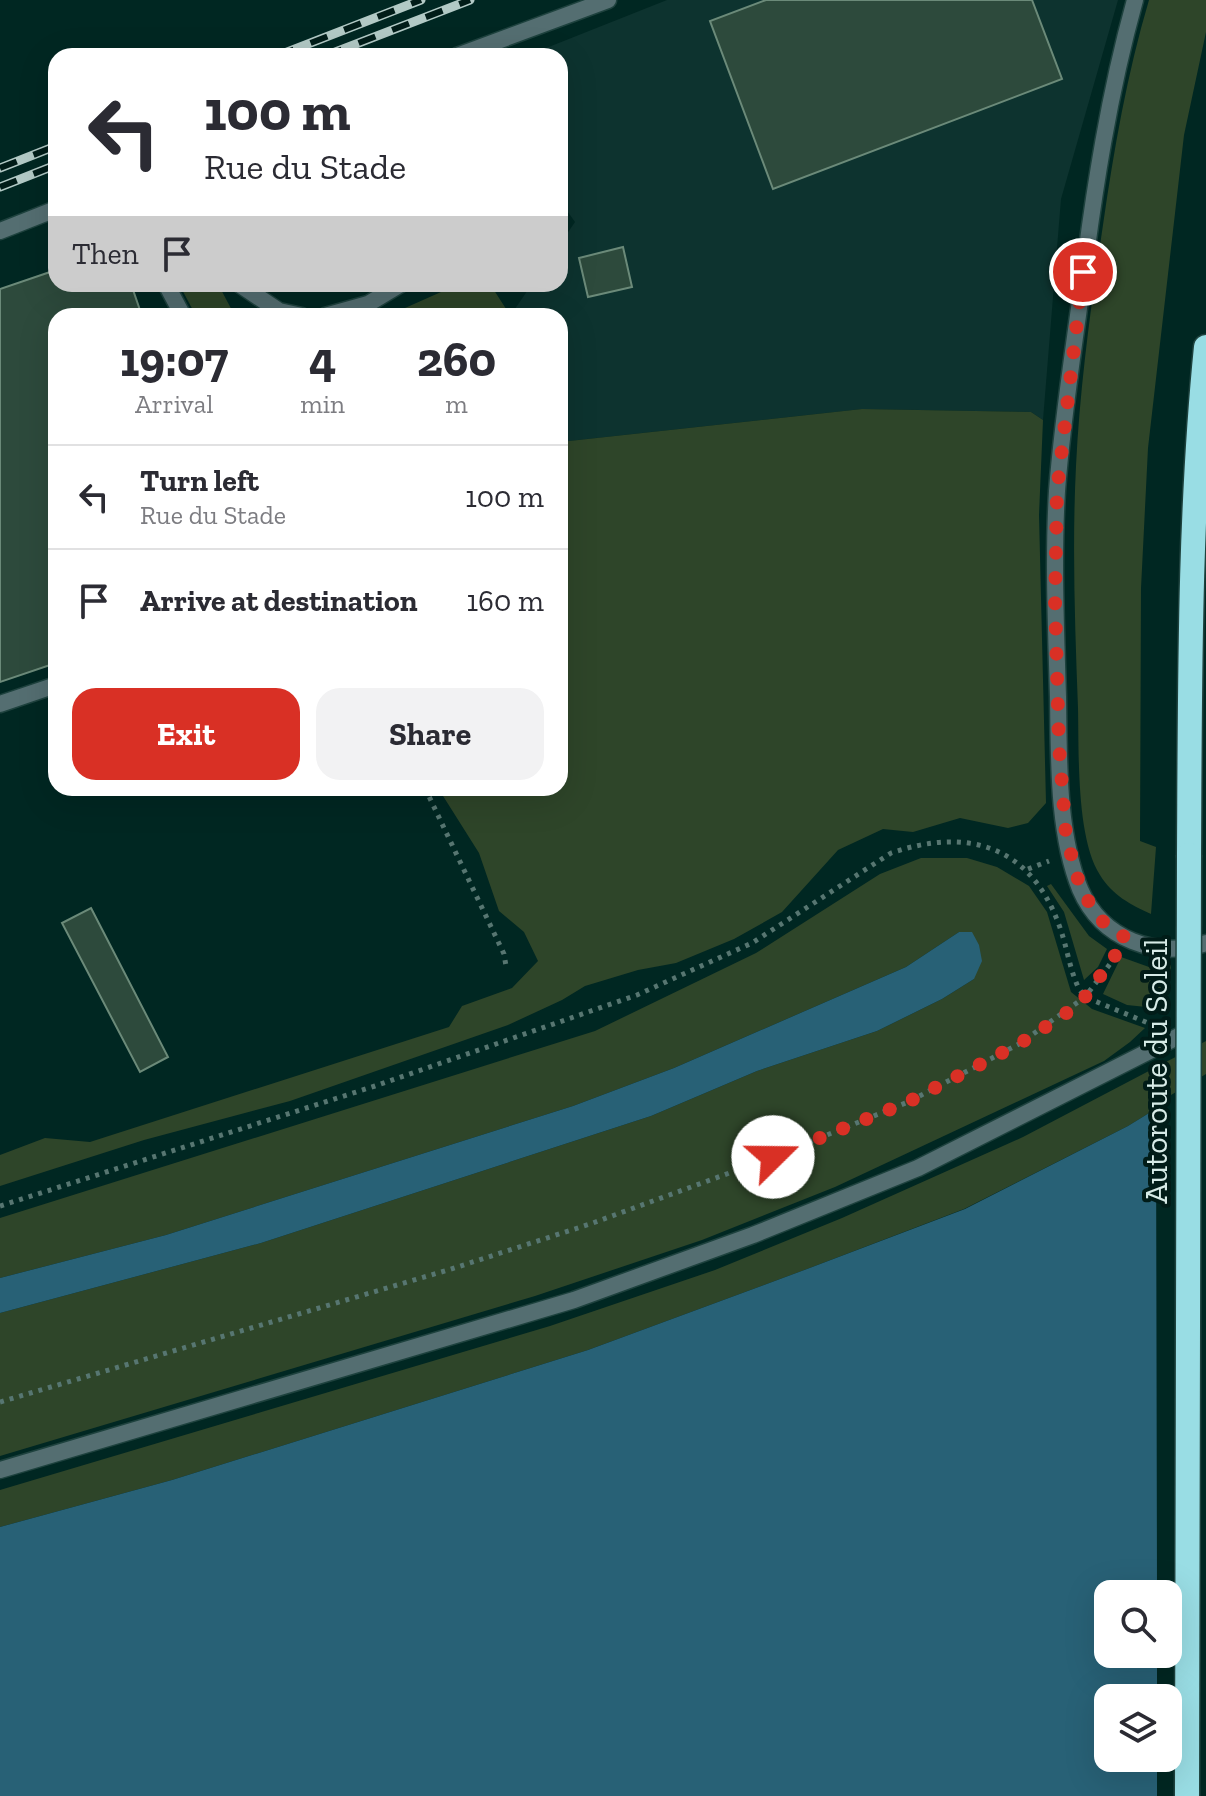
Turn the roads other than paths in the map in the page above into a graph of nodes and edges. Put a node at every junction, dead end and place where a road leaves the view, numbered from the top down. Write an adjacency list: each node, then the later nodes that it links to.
1 (608, 0): 3 (street)
2 (1135, 0): 13 (street)
3 (479, 48)
4 (48, 212): 5 (street)
5 (0, 231)
6 (251, 292): 8 (street)
7 (388, 292): 9 (street)
8 (275, 308)
9 (354, 308)
10 (1206, 347): 16 (highway, Autoroute du Soleil, bridge)
11 (48, 688): 12 (street)
12 (0, 704)
13 (1206, 943)
14 (1179, 1036): 15 (street)
15 (0, 1470)
16 (1187, 1796)

